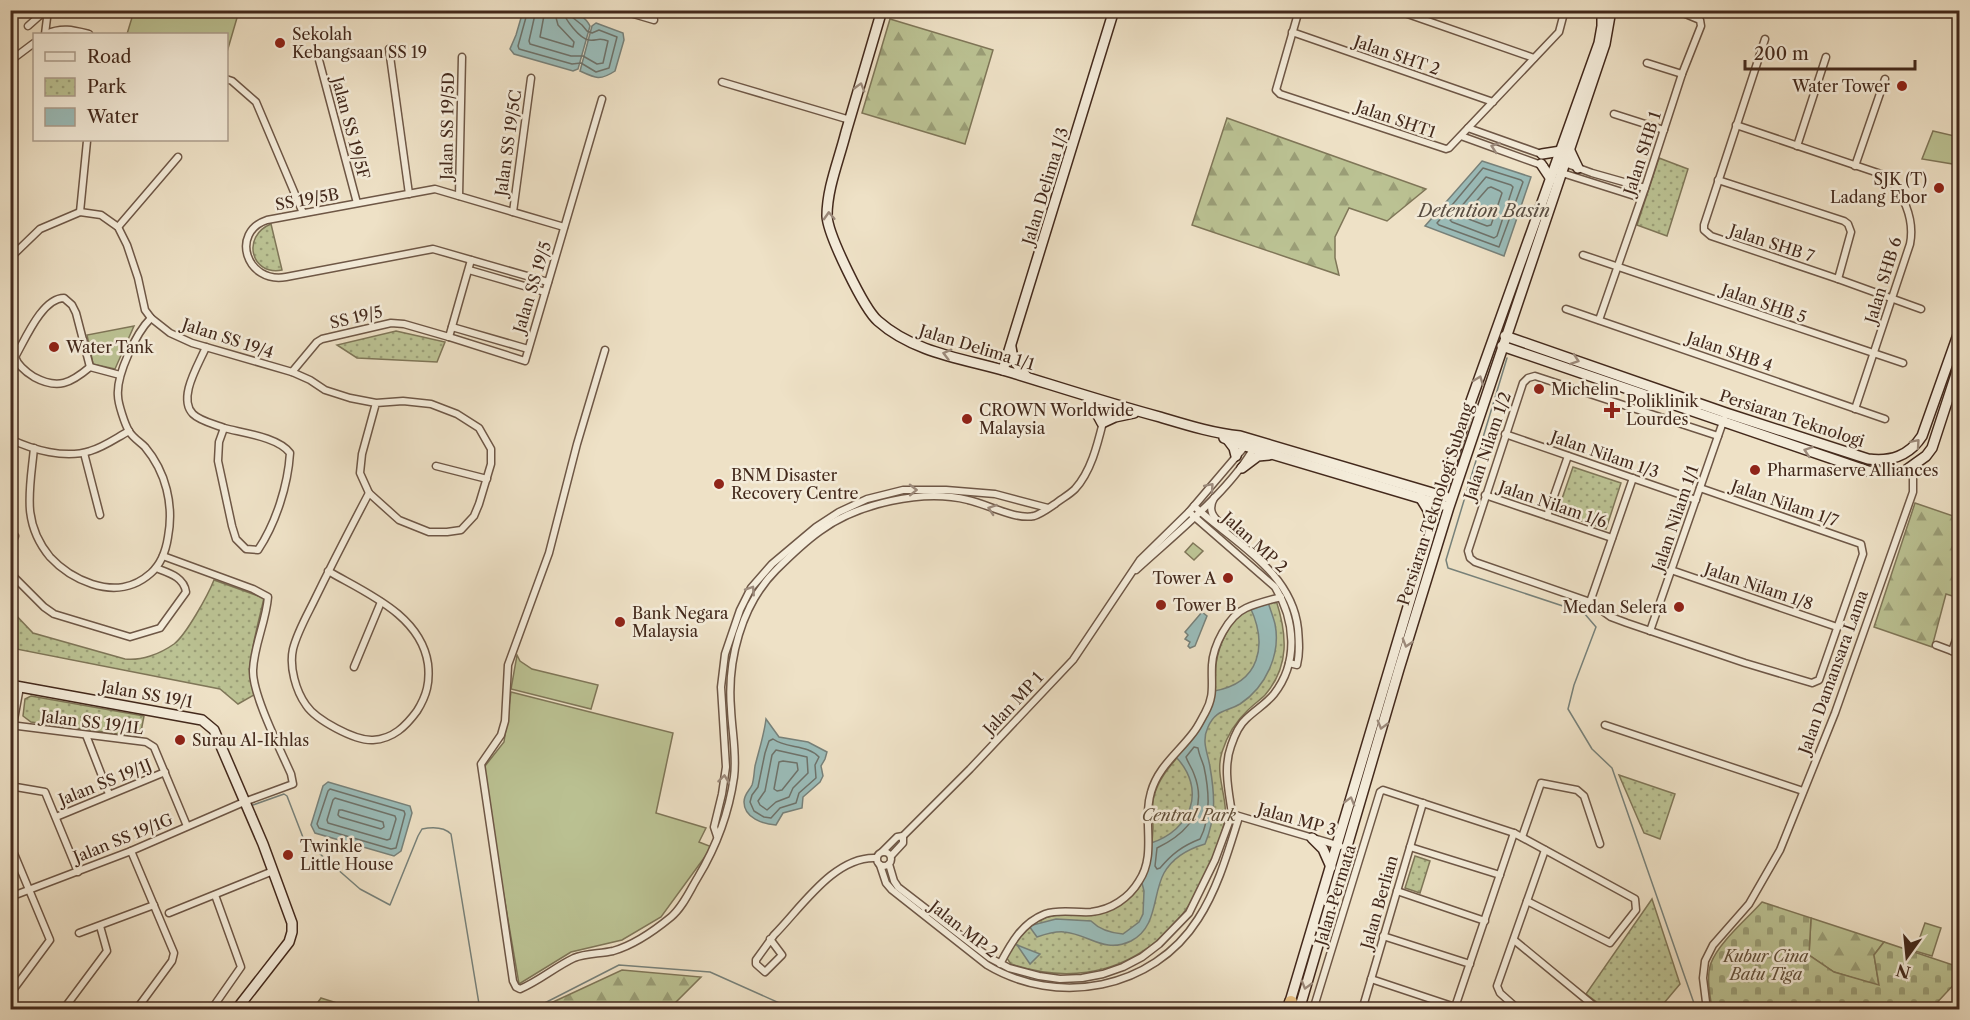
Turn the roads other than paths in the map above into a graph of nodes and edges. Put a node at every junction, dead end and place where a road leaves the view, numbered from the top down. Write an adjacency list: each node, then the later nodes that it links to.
1 (47, 10): 12 (street); 14 (street)
2 (620, 10): 11 (street)
3 (882, 10): 35 (main road, Jalan Delima 1/1, one-way to 3)
4 (1114, 10): 83 (main road, Jalan Delima 1/3)
5 (1299, 10): 13 (street, Jalan SHT1)
6 (1396, 10): 22 (street)
7 (1563, 10): 22 (street, Jalan SHT1)
8 (1602, 10): 46 (main road, Persiaran Teknologi Subang)
9 (1611, 10): 46 (main road, Persiaran Teknologi Subang)
10 (1676, 10): 26 (street, Jalan SHB 1)
11 (654, 20)
12 (28, 26)
13 (1292, 32): 32 (street, Jalan SHT 2); 40 (street, Jalan SHT1)
14 (46, 33)
15 (48, 33): 16 (street)
16 (86, 33)
17 (1765, 39): 36 (street, Jalan SHB 7)
18 (33, 44): 23 (street)
19 (389, 49): 53 (street)
20 (462, 57): 54 (street, Jalan SS 19/5D)
21 (1826, 57): 42 (street)
22 (1534, 58): 32 (street, Jalan SHT1)
23 (10, 60)
24 (319, 60): 56 (street, Jalan SS 19/5F)
25 (1647, 63): 26 (street)
26 (1682, 74): 38 (street, Jalan SHB 1)
27 (531, 78): 58 (street, Jalan SS 19/5C)
28 (1885, 79): 45 (street)
29 (228, 80): 59 (street)
30 (722, 82): 35 (street)
31 (602, 99): 61 (street, Jalan SS 19/5)
32 (1493, 102): 34 (street, Jalan SHT1)
33 (1614, 114): 38 (street)
34 (1478, 118): 37 (street, Jalan SHT1); 39 (street)
35 (850, 120): 95 (main road, Jalan Delima 1/1, one-way to 35)
36 (1736, 125): 42 (street, Jalan SHB 6); 48 (street, Jalan SHB 7)
37 (1468, 128): 39 (street); 40 (street, Jalan SHT1)
38 (1664, 130): 51 (street, Jalan SHB 1)
39 (1484, 133): 44 (street)
40 (1461, 136): 44 (street, one-way to 40)
41 (87, 141): 57 (street)
42 (1797, 146): 45 (street, Jalan SHB 6)
43 (178, 157): 60 (street)
44 (1542, 159): 46 (main road); 46 (main road)
45 (1855, 166): 70 (street, Jalan SHB 6)
46 (1563, 167): 47 (street); 49 (street); 73 (main road, Persiaran Teknologi Subang); 74 (main road, Persiaran Teknologi Subang)
47 (1592, 173): 49 (street); 50 (street)
48 (1718, 180): 67 (street, Jalan SHB 7); 67 (street)
49 (1589, 182): 52 (street)
50 (1622, 182): 51 (street); 52 (street)
51 (1645, 188): 55 (street, Jalan SHB 1)
52 (1618, 191): 55 (street)
53 (409, 194): 54 (street, SS 19/5B); 56 (street, SS 19/5B)
54 (459, 196): 58 (street, SS 19/5B)
55 (1641, 198): 65 (street, Jalan SHB 1)
56 (357, 203): 59 (street, SS 19/5B)
57 (80, 212): 60 (street); 63 (street)
58 (513, 212): 61 (street, SS 19/5B)
59 (303, 213): 64 (street, SS 19/5B)
60 (118, 227): 75 (street)
61 (564, 227): 68 (street, Jalan SS 19/5)
62 (1583, 255): 65 (street, Jalan SHB 5)
63 (10, 258)
64 (471, 260): 66 (street); 68 (street, SS 19/5B)
65 (1617, 267): 76 (street, Jalan SHB 1); 88 (street, Jalan SHB 5)
66 (469, 270): 69 (street); 78 (street)
67 (1838, 279): 70 (street, Jalan SHB 7)
68 (548, 282): 69 (street, Jalan SS 19/5)
69 (545, 292): 85 (street, Jalan SS 19/5)
70 (1893, 298): 72 (street, Jalan SHB 7); 88 (street, Jalan SHB 6)
71 (1566, 309): 76 (street, Jalan SHB 4)
72 (1921, 309)
73 (1514, 311): 81 (main road, Persiaran Teknologi Subang); 82 (main road)
74 (1501, 317): 81 (main road); 90 (main road, Persiaran Teknologi Subang)
75 (151, 318): 84 (street, Jalan SS 19/4); 97 (street)
76 (1599, 320): 102 (street, Jalan SHB 4)
77 (404, 324): 80 (street, Jalan SS 19/5); 96 (street, SS 19/5)
78 (452, 327): 80 (street); 85 (street)
79 (1959, 329): 104 (main road, Persiaran Teknologi, one-way to 79)
80 (448, 337): 85 (street, Jalan SS 19/5)
81 (1502, 341): 82 (main road, Persiaran Teknologi); 87 (main road, Persiaran Teknologi); 90 (main road); 91 (main road, Persiaran Teknologi Subang)
82 (1520, 341): 104 (main road, Persiaran Teknologi, one-way to 104)
83 (1011, 344): 95 (main road, Jalan Delima 1/3); 98 (main road)
84 (207, 347): 96 (street, Jalan SS 19/4); 107 (street)
85 (528, 349)
86 (605, 350): 183 (street)
87 (1519, 352): 91 (main road); 104 (main road, Persiaran Teknologi)
88 (1874, 354): 93 (street, Jalan SHB 5); 102 (street, Jalan SHB 6)
89 (13, 357): 94 (street); 94 (street)
90 (1488, 357): 124 (main road, Persiaran Teknologi Subang, one-way to 90)
91 (1498, 358): 135 (main road, Persiaran Teknologi Subang)
92 (1959, 362): 120 (main road, Persiaran Teknologi)
93 (1903, 363)
94 (90, 367): 97 (street)
95 (1003, 370): 98 (main road, Jalan Delima 1/1)
96 (292, 372): 100 (street, Jalan SS 19/4)
97 (120, 375): 108 (street)
98 (1026, 377): 99 (main road, Jalan Delima 1/1)
99 (1088, 397): 101 (main road, Jalan Delima 1/1); 106 (main road)
100 (376, 403): 127 (street, Jalan SS 19/4); 129 (street)
101 (1108, 404): 103 (main road, Jalan Delima 1/1); 106 (street)
102 (1855, 409): 105 (street, Jalan SHB 4)
103 (1145, 414): 106 (main road); 109 (main road, Jalan Delima 1/1)
104 (1724, 417): 111 (street, Jalan Nilam 1/1); 123 (main road, Persiaran Teknologi, one-way to 104)
105 (1885, 419)
106 (1102, 423): 136 (street)
107 (224, 428): 107 (street)
108 (129, 431): 116 (street); 145 (street)
109 (1217, 434): 113 (main road, Jalan Delima 1/1); 114 (main road, Jalan Delima 1/1)
110 (1505, 434): 111 (street, Jalan Nilam 1/2); 119 (street, Jalan Nilam 1/3); 132 (street, Jalan Nilam 1/2)
111 (1718, 436): 128 (street, Jalan Nilam 1/1)
112 (10, 439): 115 (street)
113 (1228, 440): 114 (main road, Jalan Delima 1/1); 118 (main road)
114 (1252, 444): 117 (main road, Jalan Delima 1/1); 118 (street, Jalan MP 1); 122 (street, Jalan MP 1); 130 (main road, Jalan Delima 1/1)
115 (34, 448): 116 (street); 147 (street)
116 (84, 453): 138 (street)
117 (1274, 454): 122 (main road); 130 (main road, Jalan Delima 1/1)
118 (1236, 456): 137 (street, Jalan MP 1, one-way to 118)
119 (1568, 456): 125 (street, Jalan Nilam 1/3); 139 (street)
120 (1916, 465): 123 (main road, Persiaran Teknologi); 126 (street, Jalan Damansara Lama)
121 (436, 466): 127 (street)
122 (1242, 468): 131 (street, Jalan MP 1)
123 (1905, 471): 126 (street)
124 (1447, 478): 130 (main road); 133 (main road, Persiaran Teknologi Subang)
125 (1633, 478): 134 (street, Jalan Nilam 1/3); 142 (street)
126 (1913, 478): 174 (street, Jalan Damansara Lama)
127 (487, 479): 129 (street, Jalan SS 19/4)
128 (1700, 488): 134 (street, Jalan Nilam 1/1); 155 (street, Jalan Nilam 1/7)
129 (369, 493): 149 (street)
130 (1423, 494): 133 (main road, Jalan Delima 1/1); 140 (main road)
131 (1215, 495): 137 (street, Jalan MP 1); 144 (street)
132 (1485, 495): 139 (street, Jalan Nilam 1/6); 154 (street, Jalan Nilam 1/2)
133 (1440, 500): 135 (main road, Jalan Delima 1/1); 140 (main road, Persiaran Teknologi Subang)
134 (1696, 500): 148 (street, Jalan Nilam 1/1)
135 (1450, 503): 163 (main road, Persiaran Teknologi Subang, one-way to 163)
136 (1048, 509): 146 (street, one-way to 146); 146 (street, one-way to 136)
137 (1194, 511): 144 (street, Jalan MP 2); 152 (street, Jalan MP 2); 184 (street, Jalan MP 1)
138 (100, 515)
139 (1547, 516): 142 (street, Jalan Nilam 1/6)
140 (1432, 526): 163 (main road, Persiaran Teknologi Subang)
141 (15, 536): 143 (street)
142 (1612, 538): 154 (street)
143 (10, 549)
144 (1245, 549): 161 (street, Jalan MP 2)
145 (163, 556): 147 (street); 176 (street, Jalan SS 19/1G)
146 (774, 567): 151 (street)
147 (156, 568): 150 (street)
148 (1671, 570): 155 (street, Jalan Nilam 1/8); 157 (street, Jalan Nilam 1/1)
149 (328, 571): 153 (street); 153 (street)
150 (10, 573)
151 (766, 577): 164 (street, one-way to 151); 165 (street)
152 (1281, 597): 161 (street, Jalan MP 2); 217 (street)
153 (381, 602): 162 (street)
154 (1590, 602): 157 (street)
155 (1837, 627): 157 (street)
156 (1959, 629): 159 (street)
157 (1650, 631)
158 (1936, 645): 159 (street)
159 (1952, 651): 160 (street)
160 (1959, 654)
161 (1289, 663): 178 (street, Jalan MP 2)
162 (354, 667)
163 (1394, 668): 189 (main road, Persiaran Teknologi Subang)
164 (722, 682): 165 (street); 168 (street)
165 (731, 682): 167 (street)
166 (15, 686): 169 (street); 176 (main road, Jalan SS 19/1)
167 (731, 715): 168 (street); 183 (street)
168 (722, 716): 183 (street, one-way to 168)
169 (12, 725): 171 (street, Jalan SS 19/1L)
170 (1605, 725): 174 (street)
171 (86, 735): 172 (street, Jalan SS 19/1L); 175 (street)
172 (165, 772): 175 (street, Jalan SS 19/1J); 181 (street, Jalan SS 19/1L)
173 (10, 786): 179 (street)
174 (1803, 791): 231 (street, Jalan Damansara Lama)
175 (109, 794): 179 (street, Jalan SS 19/1J)
176 (244, 802): 181 (street, Jalan SS 19/1G); 199 (main road, Jalan SS 19/1)
177 (1423, 803): 182 (street); 190 (street, Jalan Berlian); 227 (street, Jalan Permata)
178 (1232, 814): 180 (street); 217 (street, Jalan MP 2)
179 (56, 817): 200 (street)
180 (1239, 817): 186 (street, Jalan MP 3); 209 (street, Jalan MP 2)
181 (187, 826): 192 (street, Jalan SS 19/1G)
182 (1514, 833): 185 (street); 201 (street)
183 (717, 836)
184 (903, 836): 193 (street, Jalan MP 1); 194 (street, Jalan MP 1)
185 (1522, 837): 188 (street); 191 (street)
186 (1312, 838): 189 (street, Jalan MP 3); 198 (main road)
187 (10, 844): 202 (street)
188 (1600, 844)
189 (1342, 847): 198 (main road, Persiaran Teknologi Subang); 216 (main road, Persiaran Teknologi Subang)
190 (1410, 847): 201 (street); 203 (street, Jalan Berlian)
191 (1545, 850): 206 (street); 206 (street)
192 (131, 851): 200 (street, Jalan SS 19/1G); 207 (street)
193 (883, 851): 194 (street); 195 (street)
194 (891, 856): 196 (street)
195 (876, 858): 197 (street); 214 (street)
196 (889, 864): 197 (street); 209 (street, Jalan MP 2)
197 (880, 865): 209 (street, Jalan MP 2)
198 (1331, 867): 216 (main road, Persiaran Teknologi Subang)
199 (273, 871): 204 (street); 226 (main road, Jalan SS 19/1)
200 (78, 872): 202 (street, Jalan SS 19/1G)
201 (1500, 875): 210 (street)
202 (30, 890): 205 (street, Jalan SS 19/1G); 220 (street)
203 (1397, 891): 210 (street); 213 (street, Jalan Berlian)
204 (215, 895): 208 (street); 225 (street)
205 (10, 897)
206 (1527, 901): 215 (street)
207 (154, 905): 211 (street); 224 (street)
208 (169, 913)
209 (934, 920): 217 (street, Jalan MP 2)
210 (1485, 921): 218 (street)
211 (100, 926): 212 (street); 223 (street)
212 (79, 933)
213 (1383, 936): 218 (street); 219 (street, Jalan Berlian)
214 (770, 939): 214 (street)
215 (1514, 940): 229 (street); 230 (street)
216 (1309, 959): 221 (main road, Persiaran Teknologi Subang)
217 (998, 962)
218 (1470, 964): 222 (street)
219 (1371, 979): 222 (street); 228 (street, Jalan Berlian)
220 (10, 994)
221 (1291, 1008)
222 (1455, 1008)
223 (63, 1010)
224 (136, 1010)
225 (211, 1010)
226 (237, 1010)
227 (1313, 1010)
228 (1362, 1010)
229 (1520, 1010)
230 (1599, 1010)
231 (1707, 1010)

